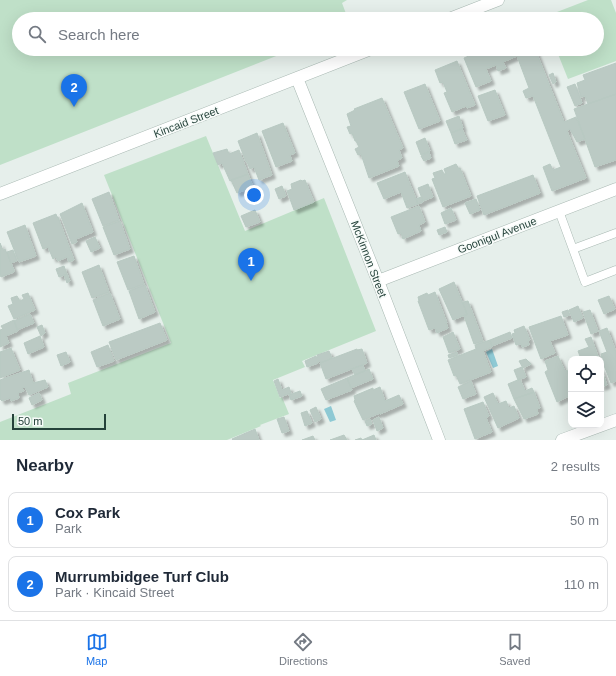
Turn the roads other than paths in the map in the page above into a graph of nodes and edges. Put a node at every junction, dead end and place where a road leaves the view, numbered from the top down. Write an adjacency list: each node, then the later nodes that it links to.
1 (498, 0): 2 (street)
2 (467, 12)
3 (353, 56): 4 (street, Kincaid Street)
4 (297, 78): 6 (street, Kincaid Street); 11 (street, McKinnon Street)
5 (616, 189): 7 (street, Goonigul Avenue)
6 (0, 194)
7 (559, 211): 9 (lane); 11 (street, Goonigul Avenue)
8 (616, 233): 9 (lane)
9 (573, 249): 10 (lane)
10 (616, 270)
11 (378, 281): 13 (street, McKinnon Street)
12 (616, 420): 14 (street)
13 (438, 440)
14 (562, 440)

